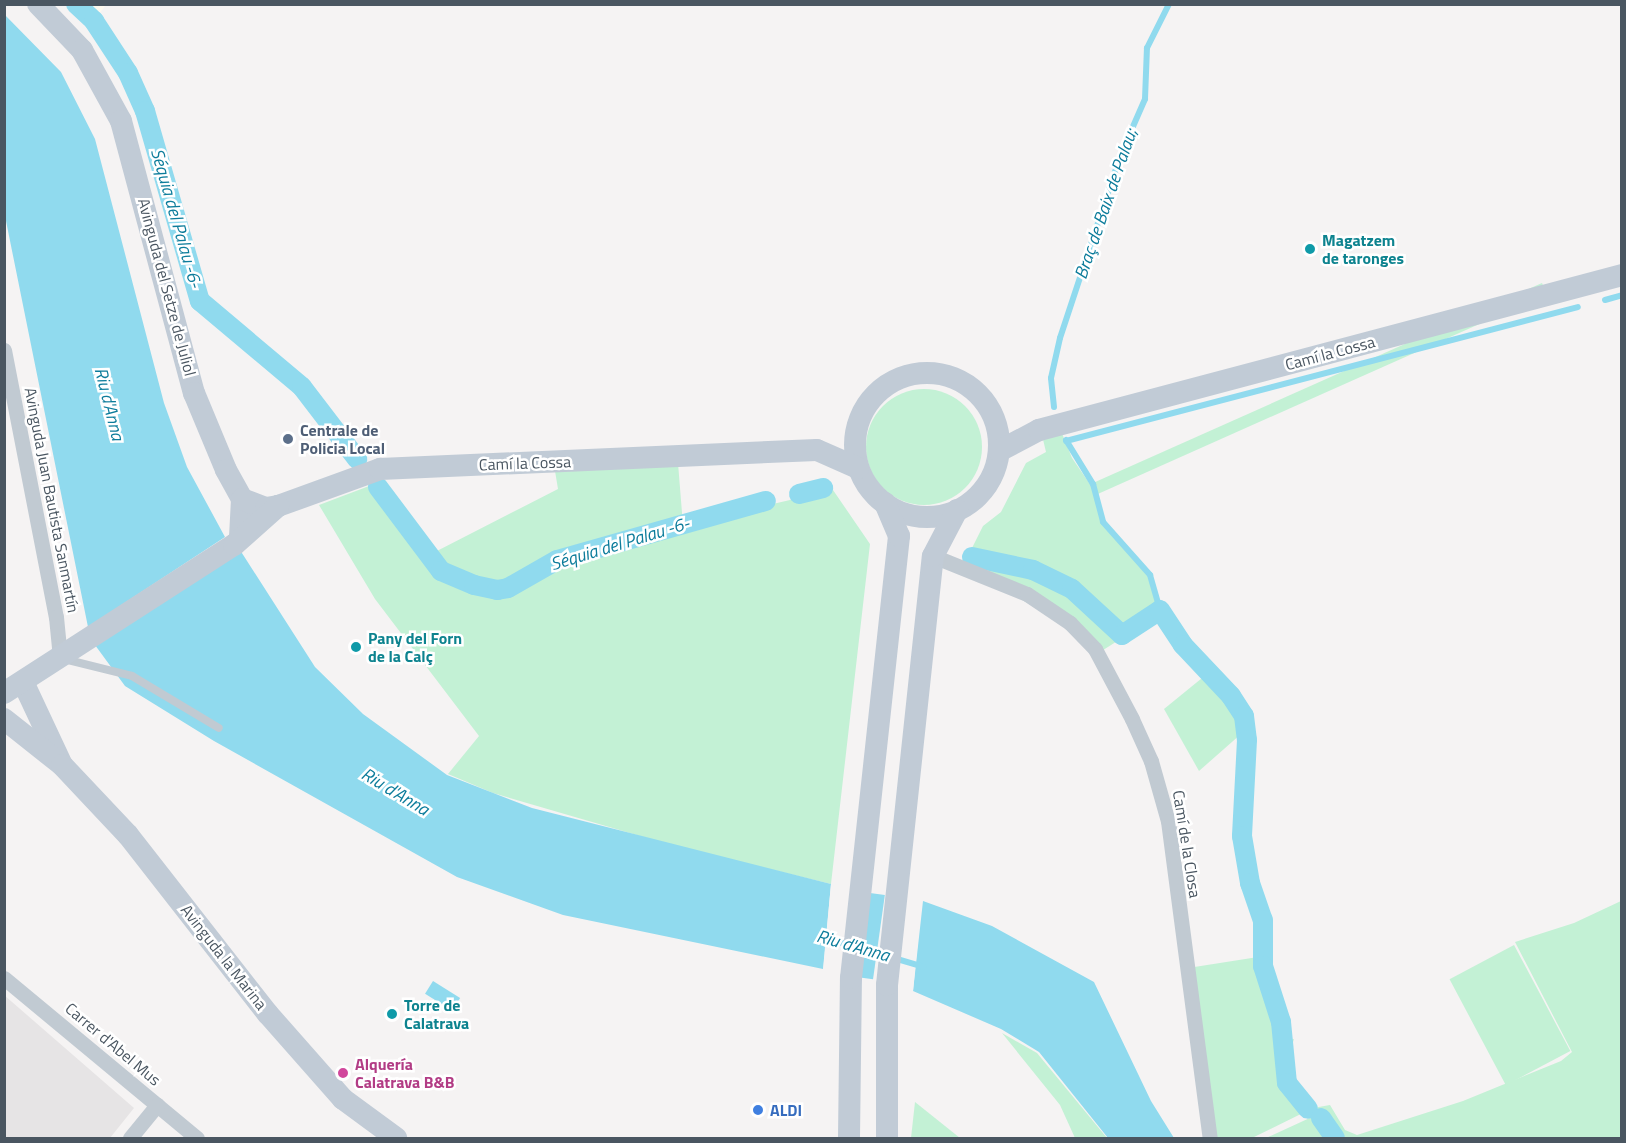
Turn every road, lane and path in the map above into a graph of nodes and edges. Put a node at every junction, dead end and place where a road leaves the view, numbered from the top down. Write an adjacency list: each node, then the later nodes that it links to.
1 (39, 4): 11 (main road, Avinguda del Setze de Juliol)
2 (1622, 275): 7 (main road, Camí la Cossa)
3 (4, 350): 4 (street, Avinguda Juan Bautista Sanmartín)
4 (7, 374): 17 (street, Avinguda Juan Bautista Sanmartín)
5 (992, 414): 6 (main road); 7 (main road); 9 (main road)
6 (857, 428): 8 (main road, Camí la Cossa); 10 (main road)
7 (1039, 430): 9 (main road, Camí la Cossa)
8 (817, 450): 10 (main road, Camí la Cossa); 13 (main road, Camí la Cossa)
9 (999, 451): 14 (main road)
10 (858, 468): 12 (main road)
11 (242, 499): 13 (main road, Camí la Cossa); 15 (main road)
12 (885, 503): 14 (main road); 27 (main road)
13 (278, 506): 15 (main road)
14 (957, 510): 16 (main road)
15 (237, 542): 17 (main road)
16 (933, 556): 28 (main road); 29 (street, Camí de la Closa)
17 (60, 658): 18 (main road); 20 (lane)
18 (14, 688): 21 (main road)
19 (4, 719): 21 (main road)
20 (219, 728)
21 (62, 765): 26 (main road, Avinguda la Marina)
22 (4, 978): 23 (street, Carrer d'Abel Mus)
23 (157, 1105): 24 (street); 25 (street, Carrer d'Abel Mus)
24 (130, 1138)
25 (197, 1138)
26 (396, 1138)
27 (849, 1138)
28 (887, 1138)
29 (1210, 1138)

